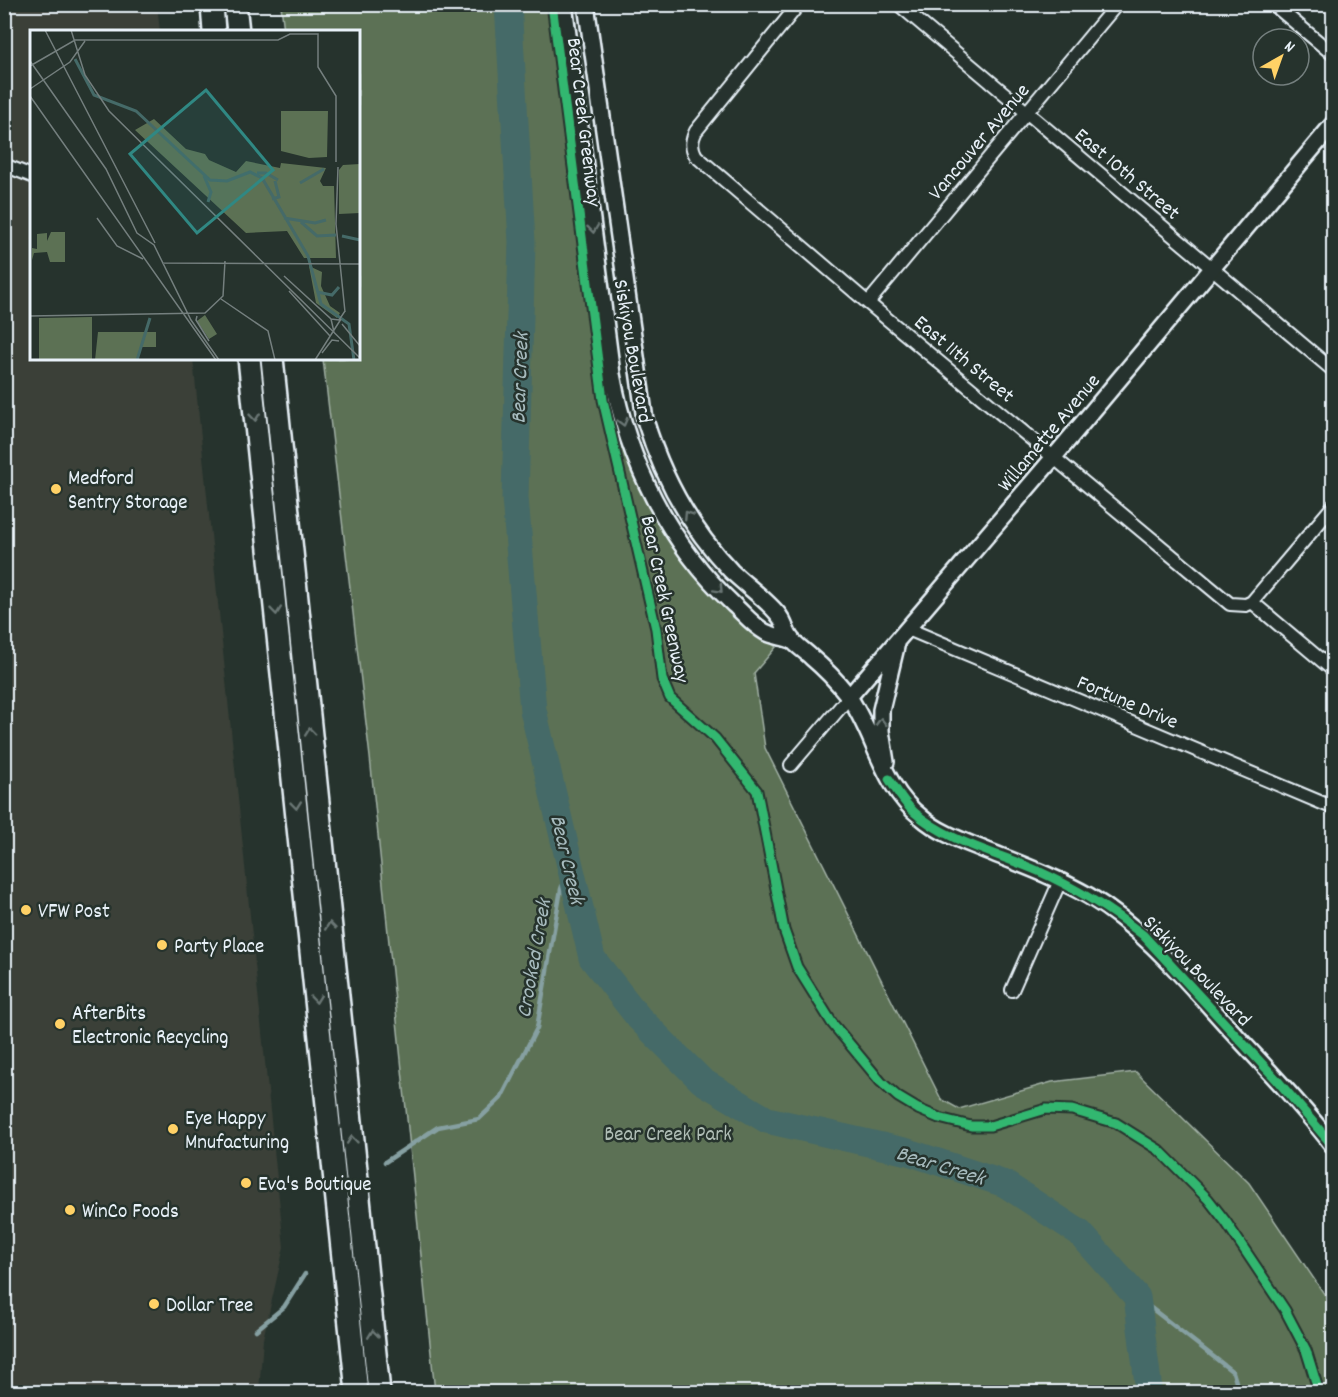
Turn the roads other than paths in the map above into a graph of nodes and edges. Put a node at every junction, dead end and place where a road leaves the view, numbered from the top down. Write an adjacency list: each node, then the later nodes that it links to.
1 (212, 4): 9 (highway)
2 (235, 4): 10 (highway)
3 (564, 4): 25 (street, Siskiyou Boulevard, one-way to 25)
4 (586, 4): 25 (street, Siskiyou Boulevard, one-way to 4)
5 (799, 4): 17 (street, East 11th Street)
6 (898, 4): 12 (street, East 10th Street)
7 (1118, 4): 12 (street, Vancouver Avenue)
8 (1273, 4): 11 (street)
9 (214, 30)
10 (238, 30)
11 (1334, 55)
12 (1027, 113): 16 (street, East 10th Street); 17 (street, Vancouver Avenue)
13 (1334, 123): 16 (street, Willamette Avenue)
14 (4, 165): 15 (street)
15 (30, 175)
16 (1212, 268): 20 (street, East 10th Street); 21 (street, Willamette Avenue)
17 (868, 303): 21 (street, East 11th Street)
18 (249, 360): 34 (highway, one-way to 34)
19 (272, 360): 35 (highway, one-way to 19)
20 (1334, 371)
21 (1054, 458): 23 (street, East 11th Street); 24 (street, Willamette Avenue)
22 (1334, 505): 23 (street)
23 (1252, 602): 26 (street)
24 (903, 635): 27 (street, Willamette Avenue); 29 (street, one-way to 24); 30 (street, Fortune Drive)
25 (792, 640): 27 (street, Siskiyou Boulevard)
26 (1334, 671)
27 (849, 697): 28 (street, Willamette Avenue); 29 (street, Siskiyou Boulevard)
28 (791, 765)
29 (889, 779): 31 (street, Siskiyou Boulevard)
30 (1334, 808)
31 (1060, 881): 32 (street); 33 (street, Siskiyou Boulevard)
32 (1012, 990)
33 (1334, 1147)
34 (357, 1392)
35 (379, 1392)

